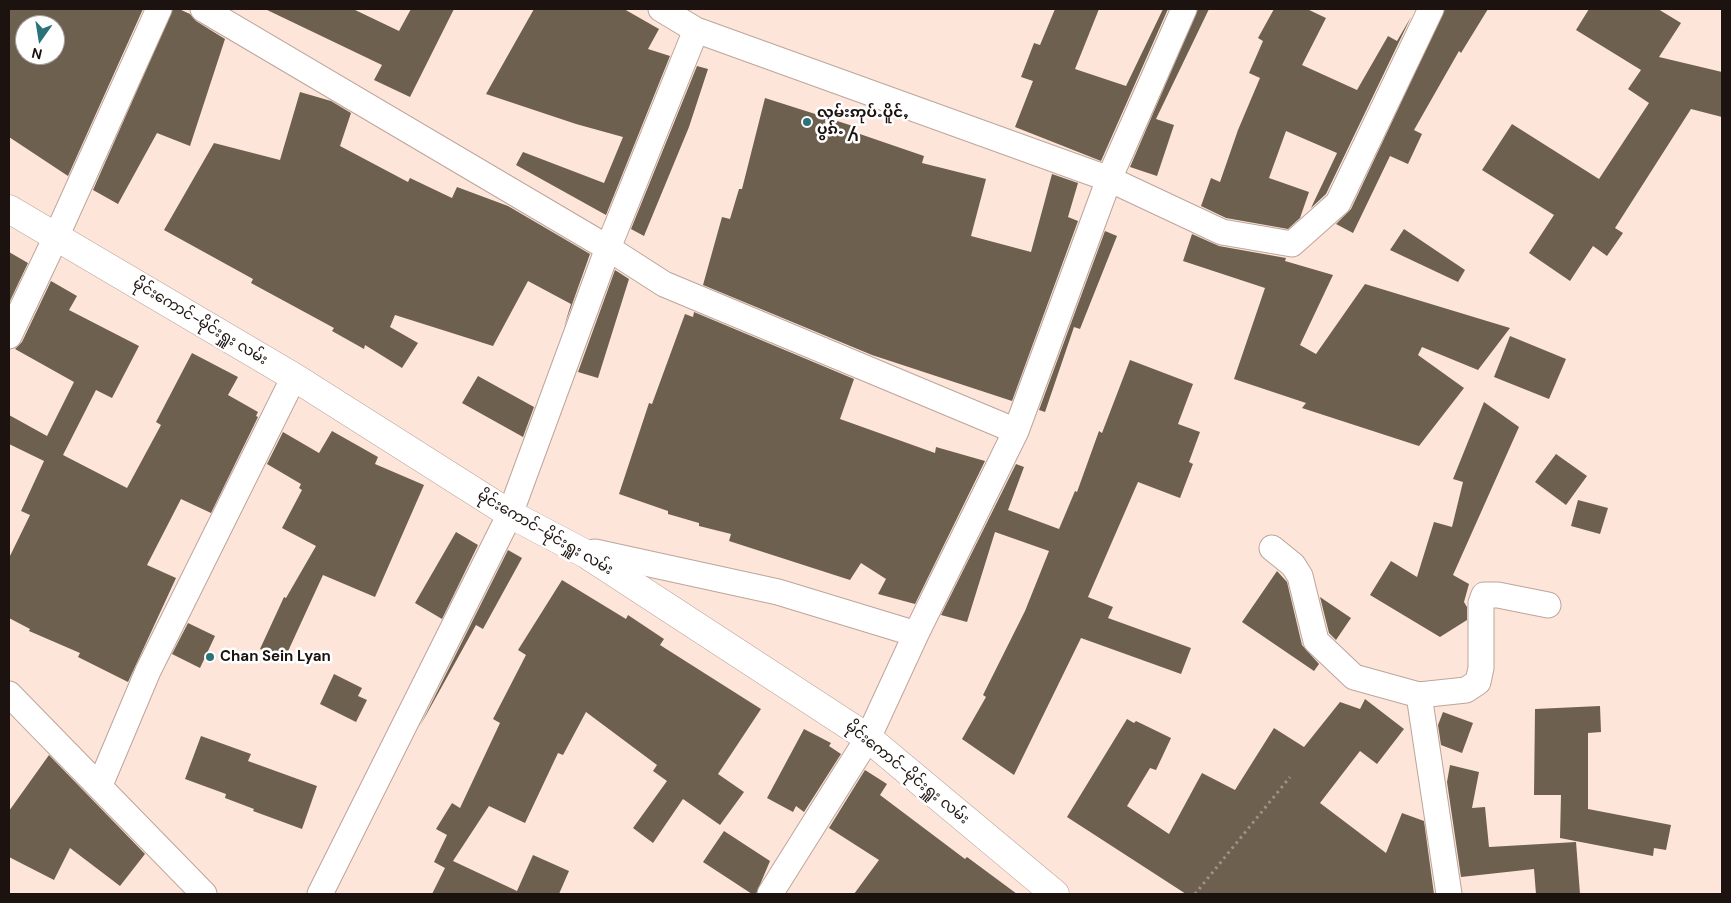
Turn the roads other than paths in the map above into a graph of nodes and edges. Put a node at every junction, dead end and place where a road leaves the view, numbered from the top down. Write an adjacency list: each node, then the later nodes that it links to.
1 (159, 9): 9 (street)
2 (203, 9): 10 (street)
3 (1184, 9): 7 (street)
4 (1431, 9): 7 (street)
5 (670, 11): 6 (street)
6 (696, 30): 7 (street); 10 (street)
7 (1109, 179): 13 (street)
8 (9, 209): 9 (main road, မိုင်းကောင်-မိုင်းရှူး လမ်း)
9 (56, 237): 11 (street); 12 (main road, မိုင်းကောင်-မိုင်းရှူး လမ်း)
10 (608, 248): 13 (street); 14 (street)
11 (9, 336)
12 (294, 378): 14 (main road, မိုင်းကောင်-မိုင်းရှူး လမ်း); 22 (street)
13 (1016, 432): 18 (street)
14 (510, 514): 16 (main road, မိုင်းကောင်-မိုင်းရှူး လမ်း); 24 (street)
15 (1272, 548): 20 (street)
16 (586, 554): 18 (street); 21 (main road, မိုင်းကောင်-မိုင်းရှူး လမ်း)
17 (1548, 605): 20 (street)
18 (916, 634): 21 (street)
19 (9, 694): 22 (street)
20 (1419, 695): 27 (street)
21 (868, 738): 25 (street); 26 (main road, မိုင်းကောင်-မိုင်းရှူး လမ်း)
22 (100, 785): 23 (street)
23 (204, 894)
24 (320, 894)
25 (770, 894)
26 (1055, 894)
27 (1449, 894)

